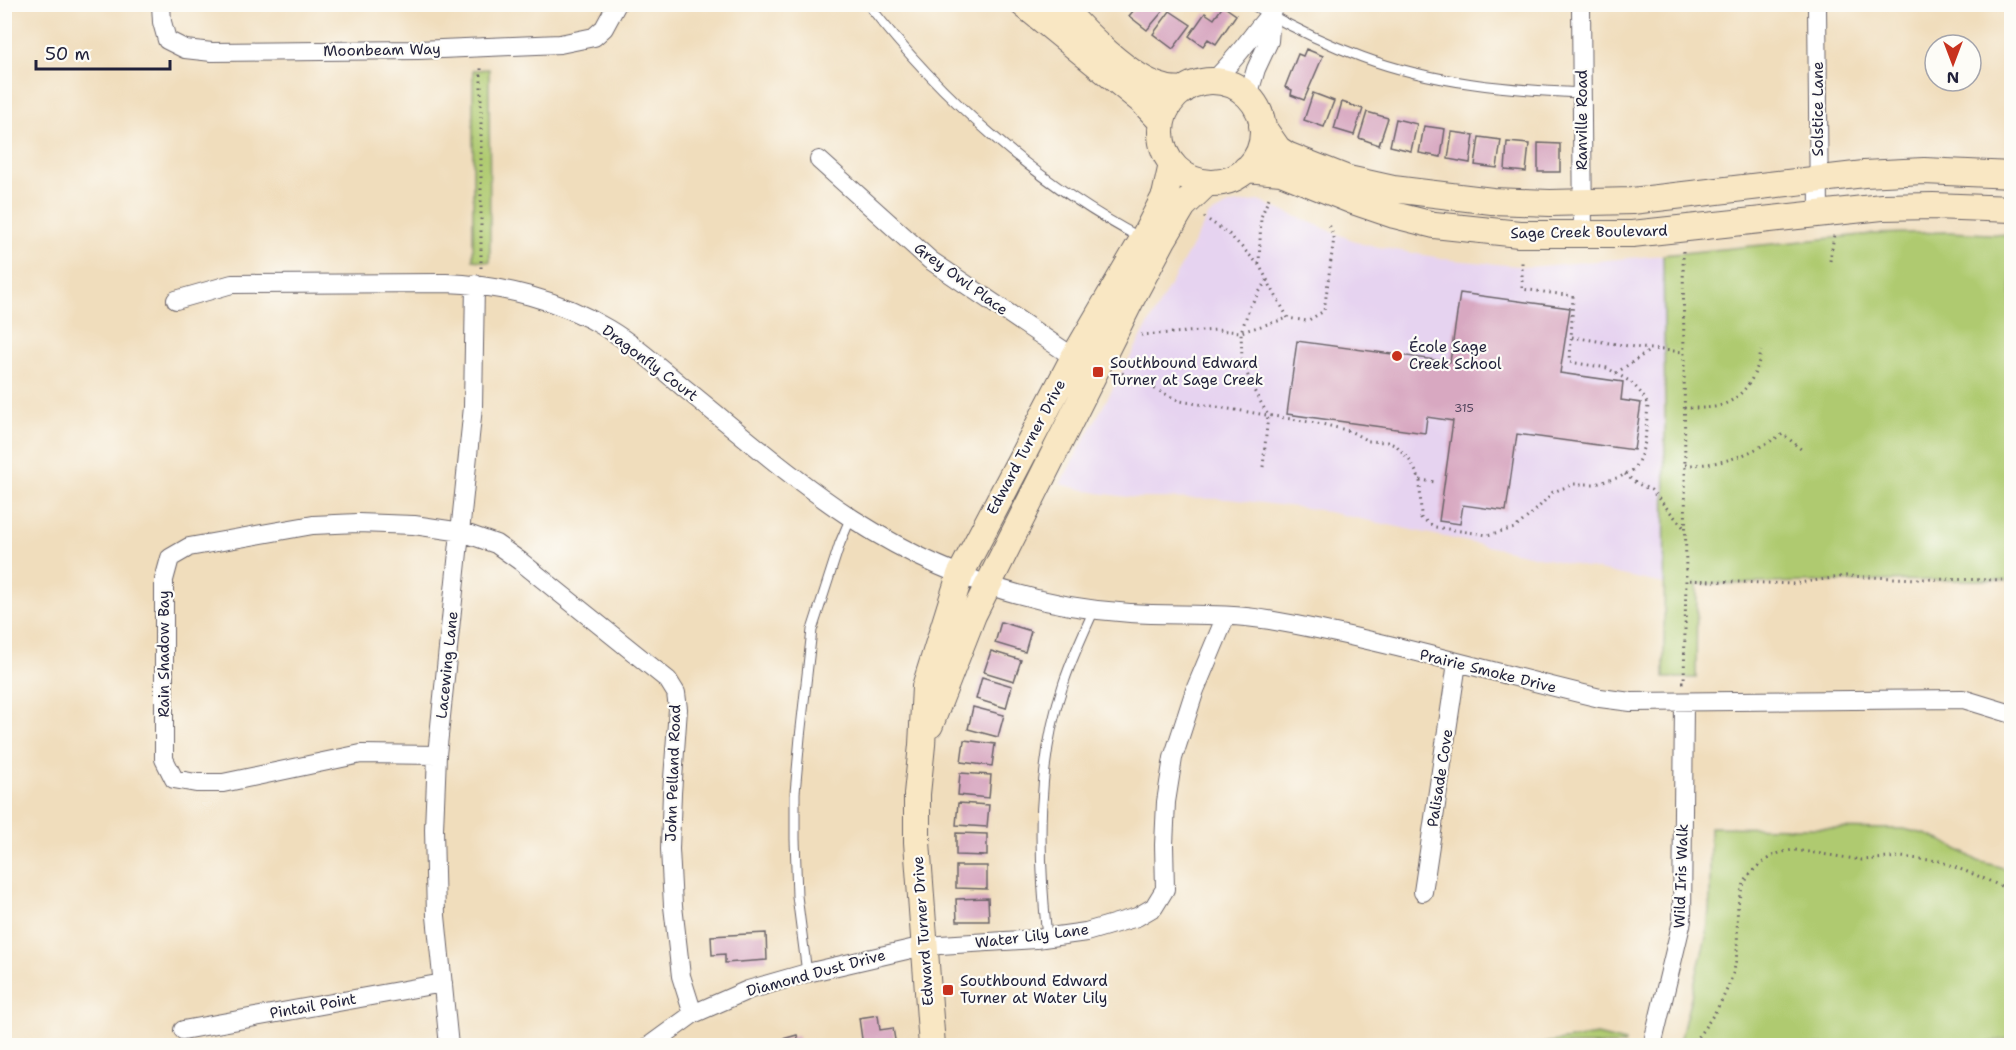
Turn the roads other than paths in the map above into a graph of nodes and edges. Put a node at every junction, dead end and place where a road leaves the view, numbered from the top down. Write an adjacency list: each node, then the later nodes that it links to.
1 (161, 4): 2 (street, Moonbeam Way)
2 (617, 4)
3 (868, 4): 26 (lane)
4 (1023, 4): 14 (street)
5 (1059, 4): 11 (street)
6 (1251, 4): 9 (lane)
7 (1581, 4): 12 (street, Ranville Road)
8 (1817, 4): 20 (street, Solstice Lane)
9 (1273, 10): 10 (street); 12 (lane); 13 (street)
10 (1212, 82): 11 (street); 13 (street)
11 (1184, 90): 14 (street)
12 (1583, 93): 22 (street, Ranville Road)
13 (1250, 99): 15 (street)
14 (1162, 122): 17 (street)
15 (1262, 126): 18 (street); 22 (street, Sage Creek Boulevard)
16 (819, 160): 29 (street, Grey Owl Place)
17 (1172, 164): 21 (street); 26 (street, Edward Turner Drive)
18 (1246, 169): 21 (street); 25 (street, Sage Creek Boulevard)
19 (2012, 175): 20 (street, Sage Creek Boulevard)
20 (1818, 179): 22 (street, Sage Creek Boulevard); 24 (street, Solstice Lane)
21 (1207, 183): 26 (street, Edward Turner Drive)
22 (1583, 203): 25 (street, Ranville Road)
23 (2012, 209): 24 (street, Sage Creek Boulevard)
24 (1819, 213): 25 (street, Sage Creek Boulevard)
25 (1583, 235)
26 (1151, 243): 29 (street, Edward Turner Drive); 32 (street, Edward Turner Drive)
27 (475, 284): 28 (street, Dragonfly Court); 30 (street, Dragonfly Court); 31 (street, Lacewing Lane)
28 (176, 300)
29 (1079, 360): 32 (street, Edward Turner Drive)
30 (851, 517): 32 (street, Dragonfly Court); 42 (lane)
31 (462, 532): 38 (street, Lacewing Lane); 38 (street, Rain Shadow Bay); 44 (street, John Pelland Road)
32 (972, 580): 33 (street, Prairie Smoke Drive); 41 (street, Edward Turner Drive)
33 (1094, 610): 34 (street, Prairie Smoke Drive); 40 (lane)
34 (1226, 616): 35 (street, Prairie Smoke Drive); 40 (street, Water Lily Lane)
35 (1457, 663): 36 (street, Prairie Smoke Drive); 39 (street, Palisade Cove)
36 (1677, 702): 37 (street, Prairie Smoke Drive); 49 (street, Wild Iris Walk)
37 (2012, 714)
38 (437, 755): 43 (street, Lacewing Lane)
39 (1423, 892)
40 (1047, 937): 41 (street, Water Lily Lane)
41 (924, 946): 42 (street, Diamond Dust Drive); 48 (street, Edward Turner Drive)
42 (807, 973): 44 (street, Diamond Dust Drive)
43 (442, 983): 45 (street, Pintail Point); 46 (street, Lacewing Lane)
44 (693, 1014): 47 (street, Diamond Dust Drive)
45 (183, 1030)
46 (449, 1046)
47 (649, 1046)
48 (932, 1046)
49 (1652, 1046)

